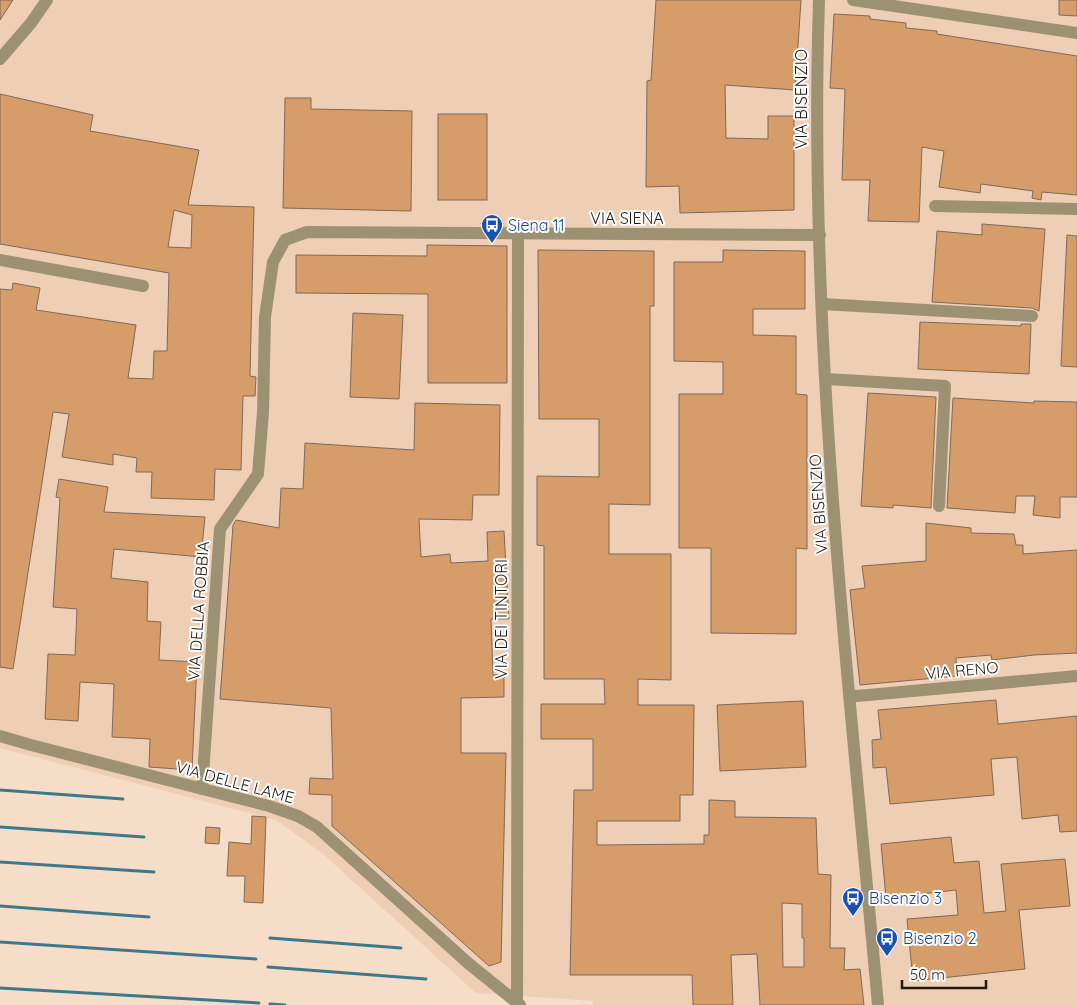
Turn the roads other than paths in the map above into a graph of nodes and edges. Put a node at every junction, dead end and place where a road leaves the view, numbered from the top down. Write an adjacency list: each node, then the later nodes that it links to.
1 (47, 0): 5 (street)
2 (819, 0): 9 (street, VIA BISENZIO)
3 (853, 0): 4 (street)
4 (1077, 33)
5 (0, 58)
6 (935, 206): 7 (street)
7 (1077, 209)
8 (518, 234): 9 (street, VIA SIENA); 10 (street, VIA SIENA); 21 (street, VIA DEI TINTORI)
9 (820, 235): 13 (street, VIA BISENZIO)
10 (285, 240): 20 (street, VIA DELLA ROBBIA)
11 (0, 260): 12 (street)
12 (143, 286)
13 (822, 304): 14 (street); 15 (street, VIA BISENZIO)
14 (1032, 316)
15 (826, 379): 16 (street); 18 (street, VIA BISENZIO)
16 (939, 506)
17 (1077, 676): 18 (street, VIA RENO)
18 (850, 696): 22 (street, VIA BISENZIO)
19 (0, 736): 20 (street, VIA DELLE LAME)
20 (202, 789): 21 (street, VIA DELLE LAME)
21 (519, 1004)
22 (878, 1005)

